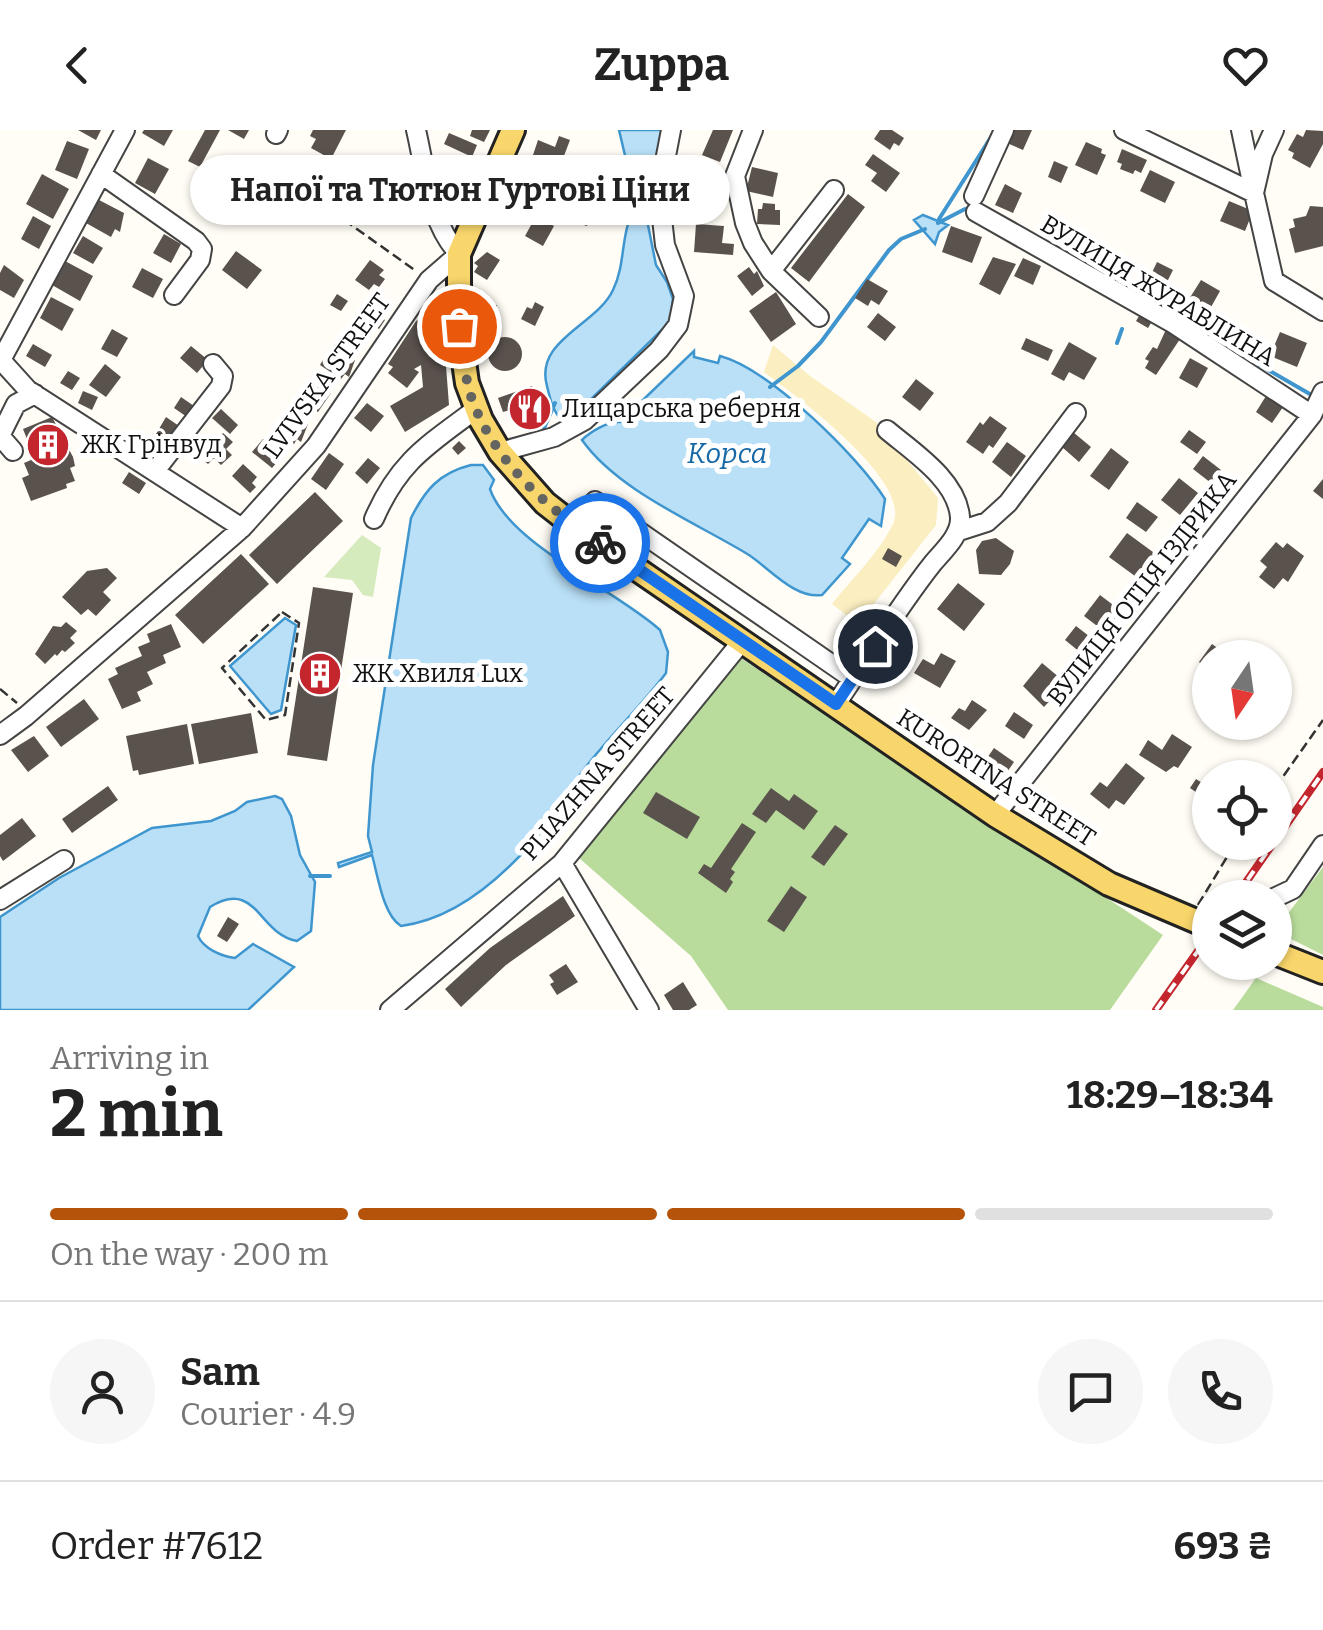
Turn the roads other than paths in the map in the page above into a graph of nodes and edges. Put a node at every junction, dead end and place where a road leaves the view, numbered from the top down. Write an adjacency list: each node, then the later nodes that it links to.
1 (124, 130): 10 (street)
2 (416, 130): 13 (street)
3 (513, 130): 13 (main road, LVIVSKA STREET)
4 (671, 130): 29 (street)
5 (754, 130): 14 (street)
6 (1004, 130): 26 (street, ВУЛИЦЯ ЖУРАВЛИНА)
7 (1124, 130): 12 (street)
8 (1241, 130): 12 (street)
9 (1274, 130): 12 (street)
10 (101, 174): 16 (street); 20 (street)
11 (834, 190): 14 (street)
12 (1254, 193): 18 (street)
13 (459, 254): 15 (street, LVIVSKA STREET); 17 (main road, KURORTNA STREET)
14 (771, 272): 19 (street)
15 (425, 288): 17 (street); 33 (street, LVIVSKA STREET)
16 (174, 295)
17 (458, 306): 24 (main road, KURORTNA STREET)
18 (1323, 312)
19 (819, 317)
20 (1, 360): 23 (street)
21 (213, 364): 30 (street)
22 (1323, 392): 26 (street, ВУЛИЦЯ ОТЦЯ ІЗДРИКА)
23 (34, 394): 28 (street); 30 (street)
24 (476, 409): 29 (main road, KURORTNA STREET); 32 (street)
25 (1076, 413): 34 (street)
26 (1312, 415): 39 (street, ВУЛИЦЯ ОТЦЯ ІЗДРИКА)
27 (886, 430): 34 (street)
28 (13, 450)
29 (500, 452): 35 (main road, KURORTNA STREET)
30 (155, 472): 33 (street)
31 (595, 501): 36 (street)
32 (374, 519)
33 (242, 528): 38 (street, LVIVSKA STREET)
34 (959, 531): 36 (street)
35 (743, 640): 37 (main road, KURORTNA STREET); 42 (street, PLIAZHNA STREET)
36 (853, 679): 37 (street)
37 (836, 704): 39 (main road, KURORTNA STREET)
38 (0, 735)
39 (996, 814): 45 (main road, KURORTNA STREET)
40 (1323, 846): 43 (street)
41 (64, 860): 44 (street)
42 (562, 862): 48 (street, PLIAZHNA STREET); 49 (street)
43 (1292, 889)
44 (0, 900)
45 (1192, 919)
46 (1292, 959): 47 (main road)
47 (1323, 972)
48 (390, 1010)
49 (649, 1010)

